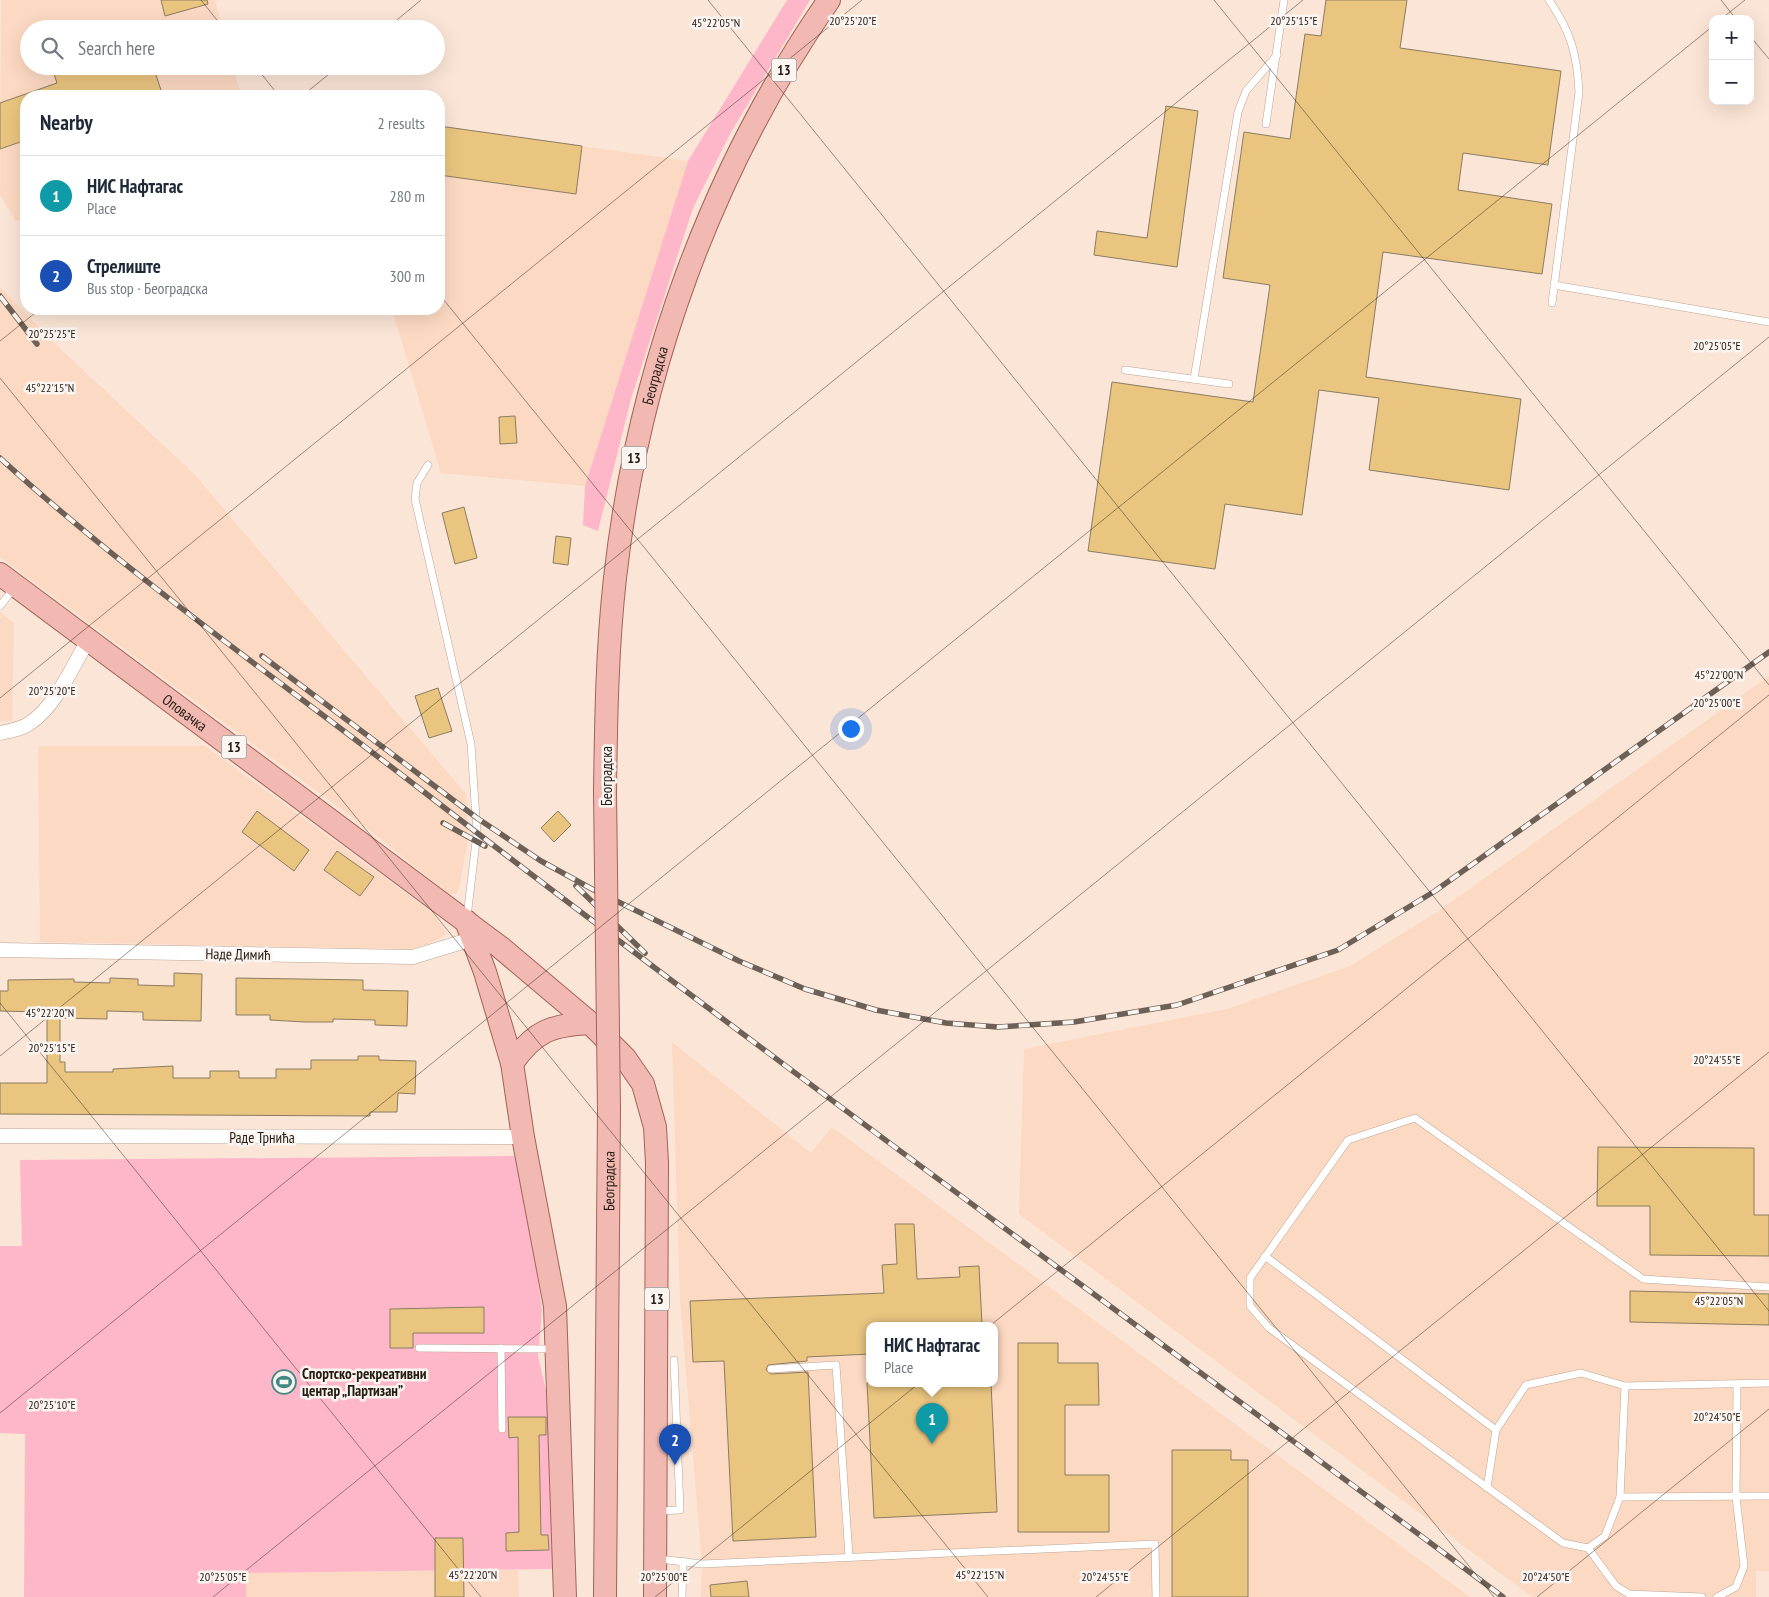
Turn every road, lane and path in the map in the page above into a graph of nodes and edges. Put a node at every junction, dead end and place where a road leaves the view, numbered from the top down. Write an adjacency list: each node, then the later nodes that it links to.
1 (829, 0): 45 (main road, Београдска / 13, bridge)
2 (1284, 0): 4 (lane)
3 (1549, 0): 6 (lane)
4 (1277, 55): 5 (lane); 10 (lane)
5 (1266, 124)
6 (1554, 285): 7 (lane); 8 (lane)
7 (1552, 303)
8 (1769, 322)
9 (1125, 370): 10 (lane)
10 (1194, 379): 11 (lane)
11 (1229, 384)
12 (428, 465): 17 (lane)
13 (8, 580): 14 (lane); 15 (main road, Оповачка / 13)
14 (0, 606)
15 (89, 639): 16 (street); 17 (main road, Оповачка / 13)
16 (0, 733)
17 (469, 930): 18 (street, Наде Димић); 19 (main road, 13); 20 (main road)
18 (0, 950)
19 (590, 1022): 20 (main road); 39 (main road, 13)
20 (512, 1063): 22 (main road)
21 (0, 1136): 22 (street, Раде Трнића)
22 (523, 1138): 27 (main road)
23 (1265, 1256): 24 (lane); 34 (lane); 35 (lane)
24 (1769, 1287)
25 (418, 1348): 26 (lane)
26 (500, 1348): 27 (lane); 33 (lane)
27 (557, 1349): 44 (main road)
28 (674, 1360): 39 (lane)
29 (771, 1369): 41 (lane)
30 (1769, 1383): 31 (lane)
31 (1737, 1385): 32 (lane); 38 (lane)
32 (1625, 1386): 34 (lane); 37 (lane)
33 (502, 1429)
34 (1496, 1430): 35 (lane)
35 (1488, 1488): 40 (lane)
36 (1769, 1496): 38 (lane)
37 (1620, 1497): 38 (lane); 40 (lane)
38 (1736, 1497): 50 (lane)
39 (656, 1512): 42 (main road, 13)
40 (1588, 1548): 49 (lane)
41 (849, 1557): 43 (lane); 48 (lane)
42 (656, 1558): 43 (lane); 46 (main road, 13)
43 (682, 1561): 47 (lane)
44 (565, 1597)
45 (605, 1597)
46 (655, 1597)
47 (682, 1597)
48 (1156, 1597)
49 (1702, 1597)
50 (1717, 1597)

